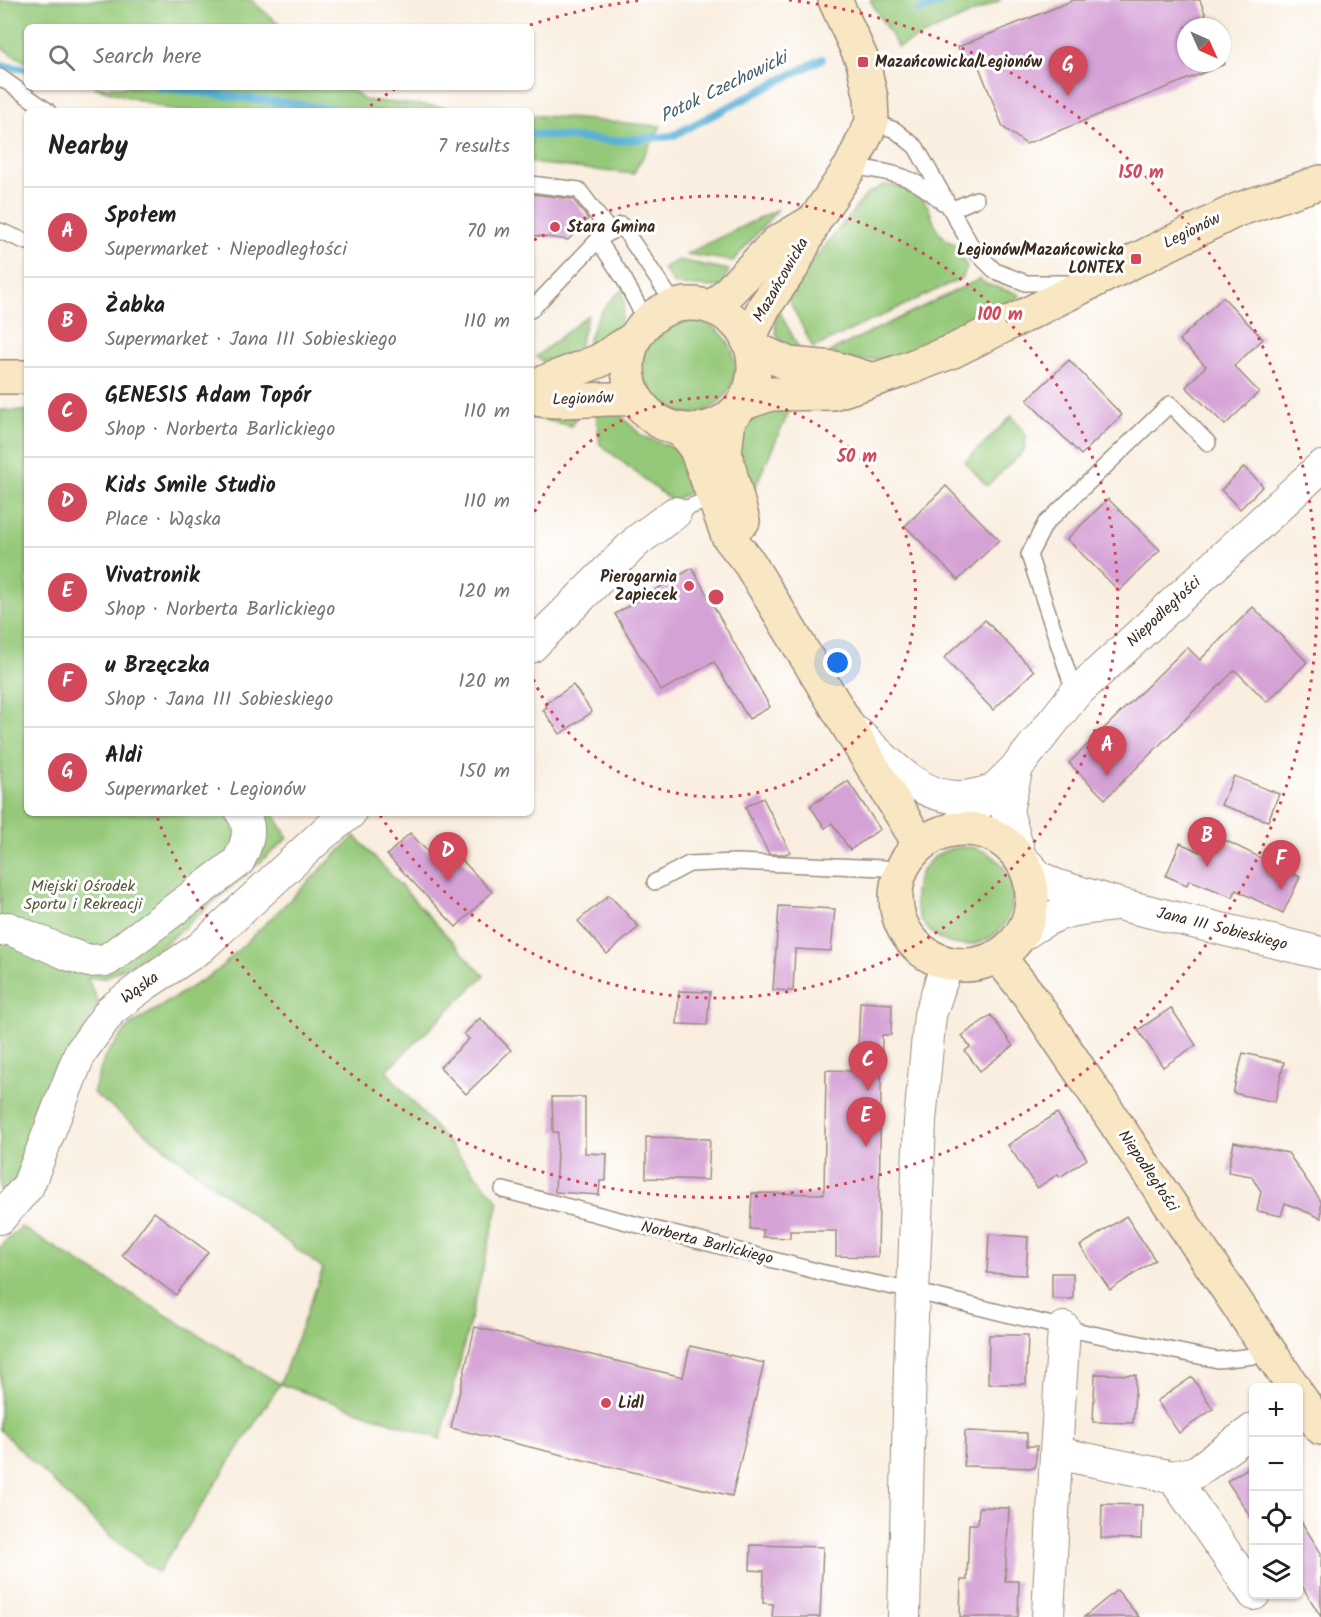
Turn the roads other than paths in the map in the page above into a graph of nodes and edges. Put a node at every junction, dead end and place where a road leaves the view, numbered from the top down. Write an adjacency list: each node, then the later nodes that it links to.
1 (835, 0): 4 (street)
2 (0, 77): 3 (lane)
3 (44, 108)
4 (872, 122): 5 (street, Mazańcowicka); 9 (lane)
5 (851, 166): 9 (lane); 10 (street, Mazańcowicka)
6 (1321, 182): 14 (street, Legionów)
7 (534, 184): 12 (lane)
8 (976, 199): 9 (lane)
9 (951, 210): 14 (lane)
10 (815, 220): 17 (street, Mazańcowicka); 19 (street, Mazańcowicka)
11 (0, 231): 13 (lane)
12 (610, 232): 15 (lane); 16 (lane); 18 (lane)
13 (24, 241)
14 (1086, 284): 22 (street, Legionów)
15 (675, 305): 17 (street); 18 (street)
16 (534, 307)
17 (714, 307): 19 (street)
18 (640, 330): 23 (street, Legionów); 25 (street)
19 (750, 344): 22 (street); 26 (street)
20 (0, 377): 21 (street)
21 (24, 377)
22 (870, 379): 26 (street, Legionów)
23 (534, 386)
24 (534, 399): 25 (street, Legionów)
25 (635, 399): 27 (street)
26 (736, 411): 27 (street); 32 (street)
27 (682, 430): 30 (street)
28 (1209, 443): 34 (lane)
29 (1321, 467): 34 (street, Niepodległości)
30 (714, 497): 31 (lane); 32 (street)
31 (675, 513): 33 (street)
32 (750, 564): 35 (street)
33 (534, 644)
34 (1075, 694): 36 (street, Niepodległości)
35 (845, 722): 37 (street); 41 (street)
36 (1017, 767): 37 (street, Niepodległości); 42 (street, Niepodległości)
37 (993, 792): 40 (street, Niepodległości)
38 (244, 816): 49 (street)
39 (346, 816): 51 (street, Wąska)
40 (954, 830): 41 (street); 42 (street)
41 (920, 845): 43 (street)
42 (1020, 857): 45 (street, Jana III Sobieskiego); 47 (street)
43 (901, 873): 44 (lane); 50 (street)
44 (655, 882)
45 (1122, 905): 47 (street, Jana III Sobieskiego); 48 (street, Jana III Sobieskiego)
46 (0, 930): 49 (street)
47 (1010, 946): 50 (street); 56 (street, Niepodległości)
48 (1321, 953)
49 (106, 960): 51 (street)
50 (947, 964): 54 (street)
51 (121, 1002): 53 (street, Wąska)
52 (502, 1190): 54 (lane, Norberta Barlickiego)
53 (0, 1218)
54 (913, 1291): 55 (lane, Norberta Barlickiego); 63 (street)
55 (1064, 1328): 56 (lane, Norberta Barlickiego); 59 (street)
56 (1271, 1354): 57 (street, Niepodległości)
57 (1309, 1404)
58 (1249, 1433): 60 (street)
59 (1056, 1453): 60 (street); 64 (street)
60 (1173, 1478): 61 (street)
61 (1249, 1587)
62 (1257, 1599): 65 (street)
63 (904, 1617)
64 (1048, 1617)
65 (1269, 1617)

